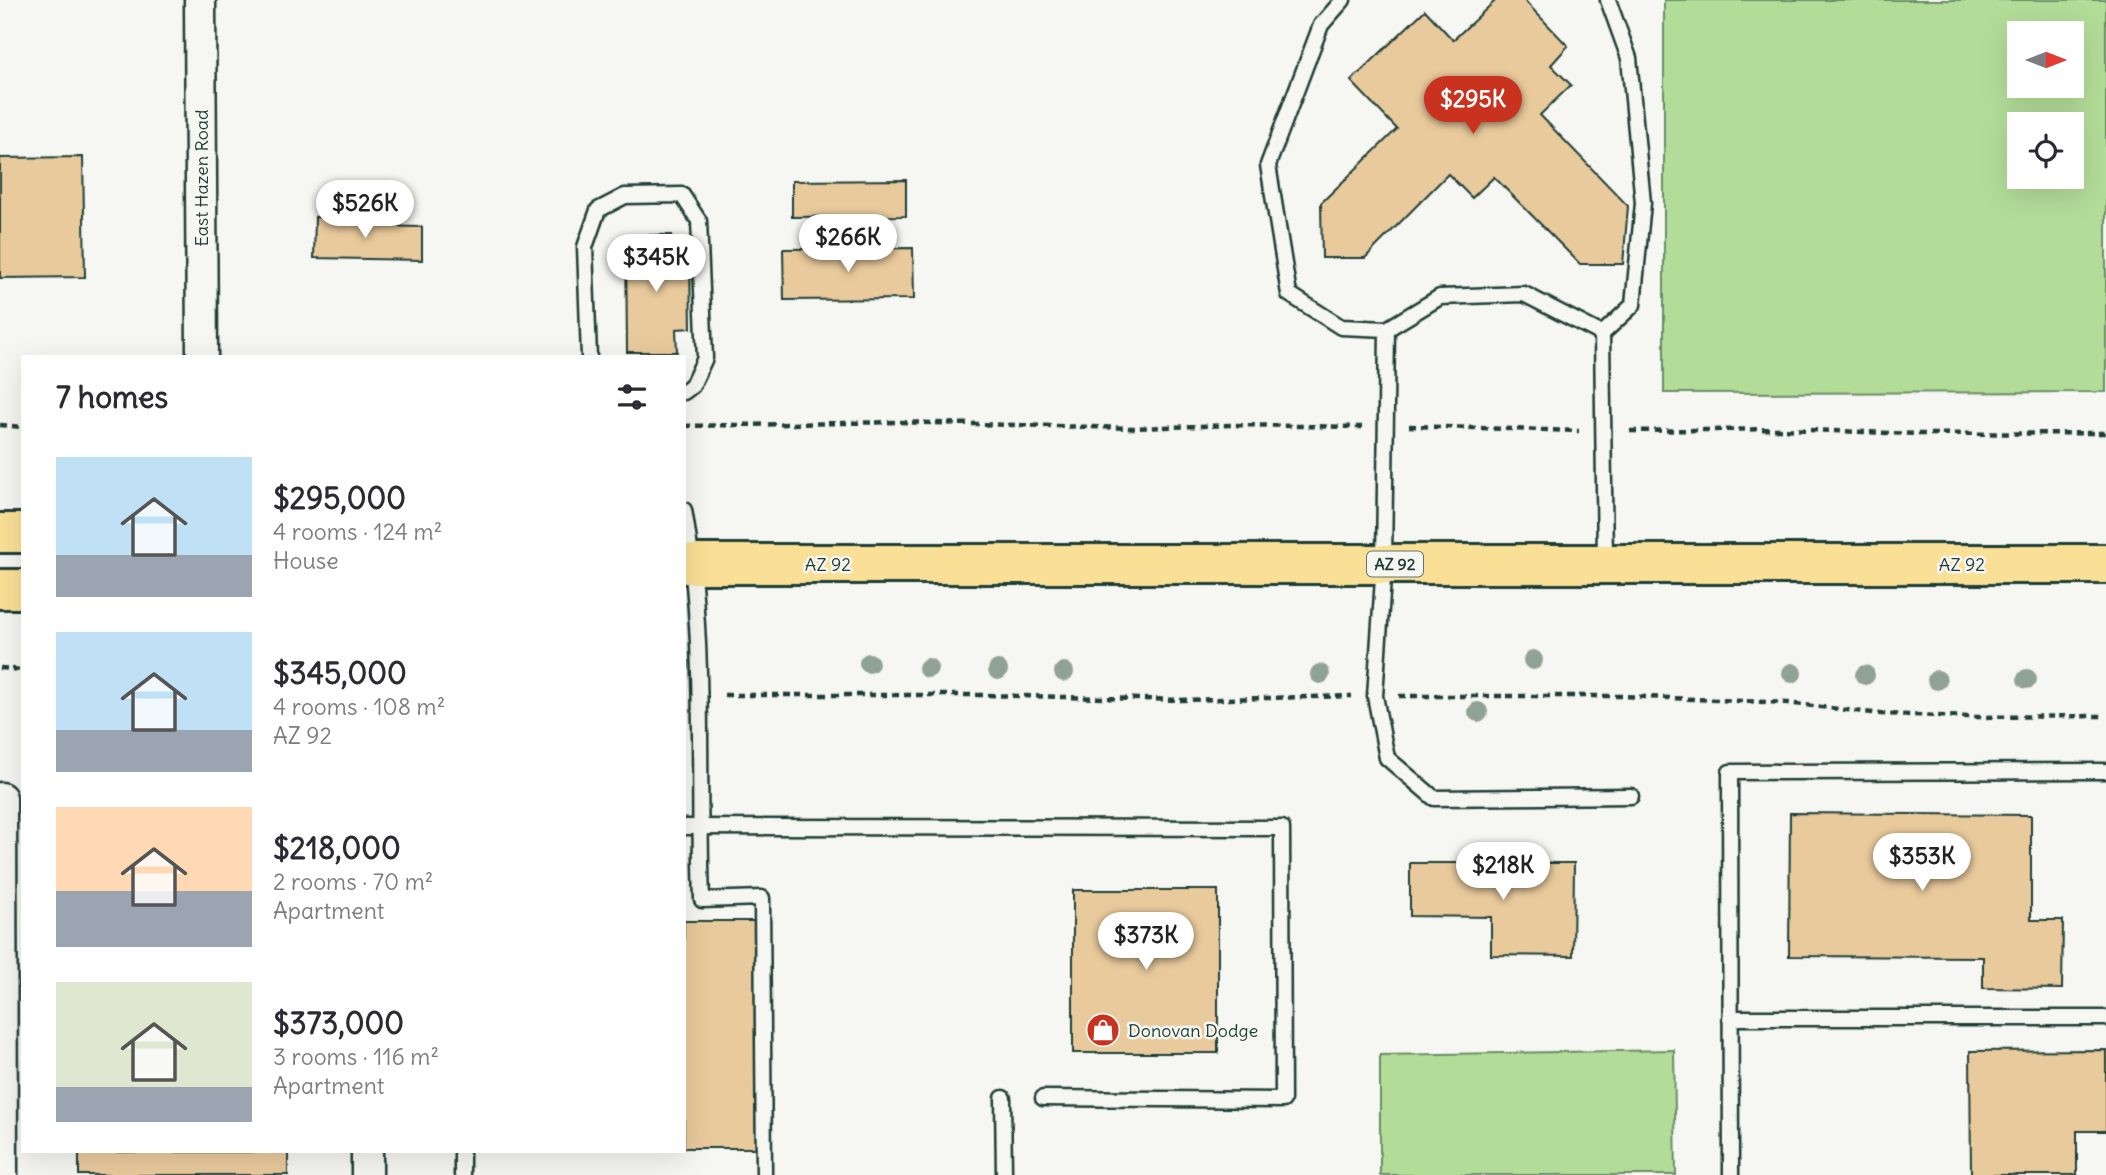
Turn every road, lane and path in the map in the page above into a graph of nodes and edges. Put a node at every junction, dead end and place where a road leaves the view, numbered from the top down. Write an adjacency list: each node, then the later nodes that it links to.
1 (200, 0): 6 (street, East Hazen Road)
2 (1343, 0): 4 (lane)
3 (1608, 0): 5 (lane)
4 (1387, 328): 5 (lane); 15 (lane)
5 (1602, 334): 16 (lane)
6 (202, 355)
7 (589, 355): 8 (lane)
8 (686, 390)
9 (0, 425): 10 (path)
10 (21, 427)
11 (686, 532): 14 (lane)
12 (0, 533): 13 (main road)
13 (21, 533)
14 (689, 564): 15 (main road, AZ 92 / AZ 92); 26 (lane)
15 (1384, 564): 16 (main road, AZ 92 / AZ 92); 23 (lane)
16 (1605, 564): 17 (main road, AZ 92 / AZ 92)
17 (2106, 564)
18 (0, 589): 19 (main road)
19 (21, 589)
20 (0, 668): 21 (path)
21 (21, 670)
22 (2106, 771): 28 (lane)
23 (1631, 796)
24 (0, 798): 25 (street); 27 (street)
25 (21, 803)
26 (692, 827): 31 (lane); 37 (lane)
27 (0, 868): 34 (street)
28 (1730, 1018): 29 (lane); 39 (lane)
29 (2106, 1018)
30 (1003, 1098): 38 (lane)
31 (1043, 1098)
32 (367, 1153): 35 (street)
33 (462, 1153): 36 (lane)
34 (2, 1175)
35 (367, 1175)
36 (462, 1175)
37 (764, 1175)
38 (1004, 1175)
39 (1731, 1175)

